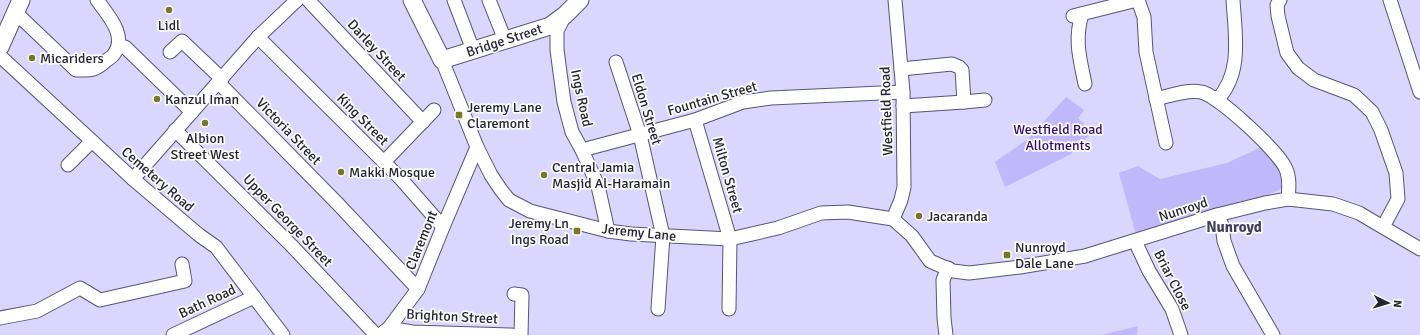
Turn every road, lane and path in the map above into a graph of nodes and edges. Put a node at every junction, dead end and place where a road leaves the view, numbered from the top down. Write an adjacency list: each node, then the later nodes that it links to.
1 (97, 0): 13 (street)
2 (297, 0): 15 (street)
3 (308, 0): 37 (street, Darley Street)
4 (412, 0): 22 (main road, Jeremy Lane)
5 (454, 0): 19 (street)
6 (489, 0): 16 (street)
7 (580, 0): 14 (main road, Bridge Street)
8 (895, 0): 24 (street, Westfield Road)
9 (1138, 0): 26 (street); 29 (street)
10 (1234, 0): 31 (street)
11 (1280, 0): 51 (street)
12 (1390, 0): 28 (street)
13 (18, 6): 17 (main road)
14 (565, 16): 16 (main road, Bridge Street); 43 (street, Ings Road)
15 (258, 37): 25 (street); 44 (street, King Street)
16 (505, 40): 19 (main road, Bridge Street)
17 (0, 47)
18 (125, 47): 35 (street)
19 (473, 50): 22 (main road, Bridge Street)
20 (170, 52): 25 (street, Victoria Street)
21 (0, 56): 40 (street, Cemetery Road)
22 (442, 60): 42 (street, Jeremy Lane)
23 (616, 62): 39 (street, Eldon Street)
24 (901, 69): 27 (street, Westfield Road); 32 (street)
25 (220, 81): 35 (street); 59 (street, Victoria Street)
26 (1085, 84)
27 (903, 92): 33 (street, Westfield Road); 36 (street, Fountain Street)
28 (1420, 92)
29 (1156, 99): 31 (street); 41 (street)
30 (985, 100): 32 (street)
31 (1217, 100): 47 (street)
32 (964, 102): 33 (street)
33 (903, 106): 49 (street, Westfield Road)
34 (434, 110): 37 (street)
35 (192, 112): 38 (street)
36 (695, 120): 39 (street, Fountain Street); 54 (street, Milton Street)
37 (423, 122): 44 (street)
38 (175, 130): 46 (street); 68 (street, Upper George Street)
39 (640, 135): 43 (street, Fountain Street); 53 (street, Eldon Street)
40 (91, 142): 45 (street); 46 (street, Cemetery Road)
41 (1166, 143)
42 (477, 147): 50 (street, Claremont); 52 (street, Jeremy Lane)
43 (582, 150): 52 (street, Ings Road)
44 (384, 162): 50 (street, King Street)
45 (68, 165)
46 (133, 179): 60 (street, Cemetery Road)
47 (1288, 199): 48 (street, Nunroyd); 51 (street, Nunroyd)
48 (1217, 215): 55 (street, Nunroyd); 74 (street)
49 (893, 218): 54 (street, Jeremy Lane); 58 (street)
50 (443, 227): 59 (street, Claremont)
51 (1383, 227): 56 (street, Nunroyd)
52 (608, 230): 53 (street, Jeremy Lane)
53 (663, 236): 54 (street, Jeremy Lane); 62 (street, Eldon Street)
54 (730, 239): 63 (street, Milton Street)
55 (1135, 241): 58 (street, Nunroyd); 73 (street, Briar Close)
56 (1420, 249)
57 (182, 264): 64 (street)
58 (948, 268): 72 (street)
59 (418, 289): 65 (street, Claremont)
60 (252, 293): 66 (street, Bath Road); 67 (street, Cemetery Road)
61 (514, 294): 71 (street)
62 (658, 309)
63 (729, 309)
64 (0, 318)
65 (385, 332): 69 (street, Brighton Street)
66 (173, 335)
67 (283, 335)
68 (376, 335)
69 (505, 335): 70 (street, Brighton Street)
70 (512, 335)
71 (521, 335)
72 (946, 335)
73 (1181, 335)
74 (1273, 335)

